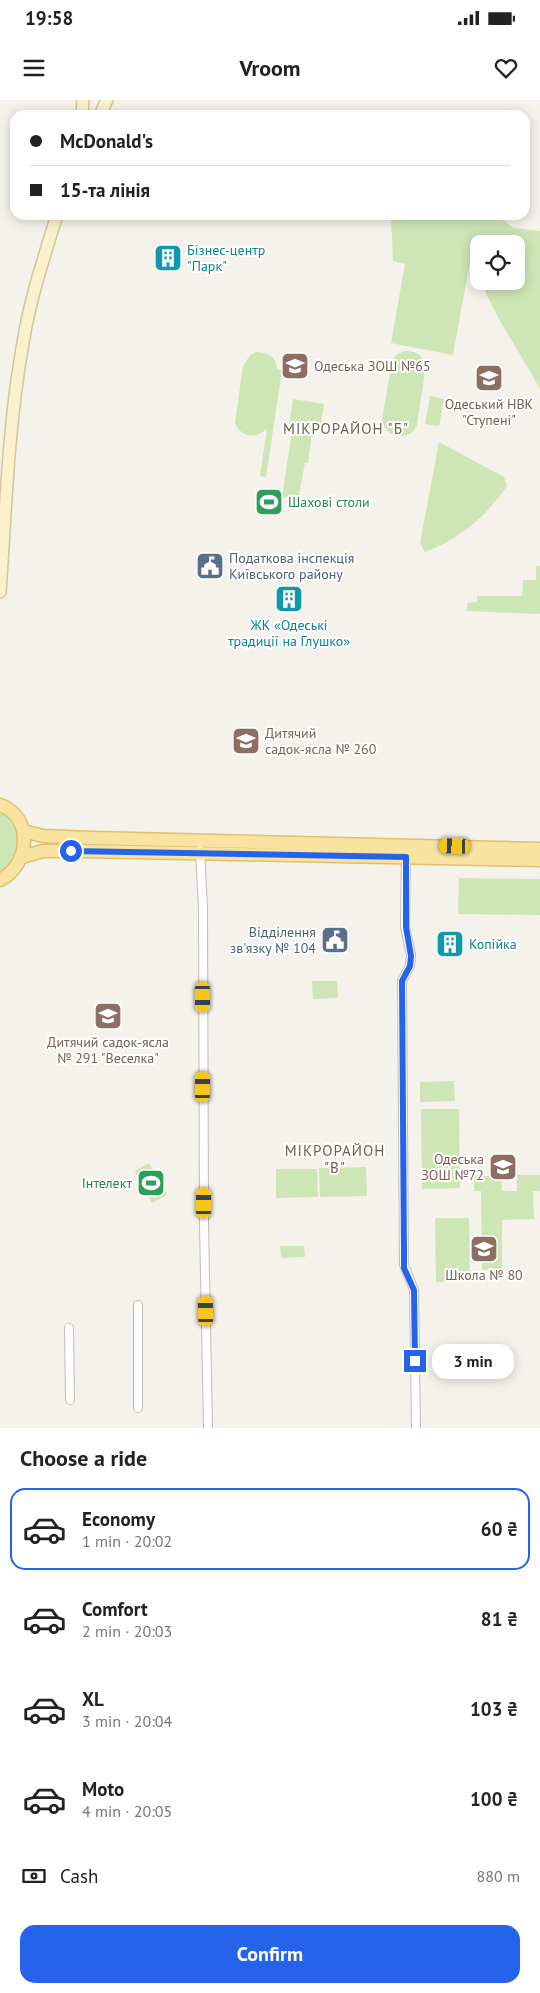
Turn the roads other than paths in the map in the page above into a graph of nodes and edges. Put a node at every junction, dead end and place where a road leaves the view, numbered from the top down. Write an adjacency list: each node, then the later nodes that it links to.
1 (56, 220): 2 (main road)
2 (0, 592)
3 (1, 803): 4 (main road)
4 (23, 831): 5 (main road); 9 (main road)
5 (199, 840): 7 (main road); 8 (street)
6 (540, 849): 7 (main road)
7 (406, 851): 8 (main road); 10 (main road); 17 (street)
8 (200, 854): 9 (main road); 16 (street)
9 (22, 857): 11 (main road)
10 (540, 860)
11 (0, 881)
12 (138, 1305): 15 (street)
13 (69, 1328): 14 (street)
14 (70, 1400)
15 (138, 1408)
16 (208, 1428)
17 (416, 1428)

